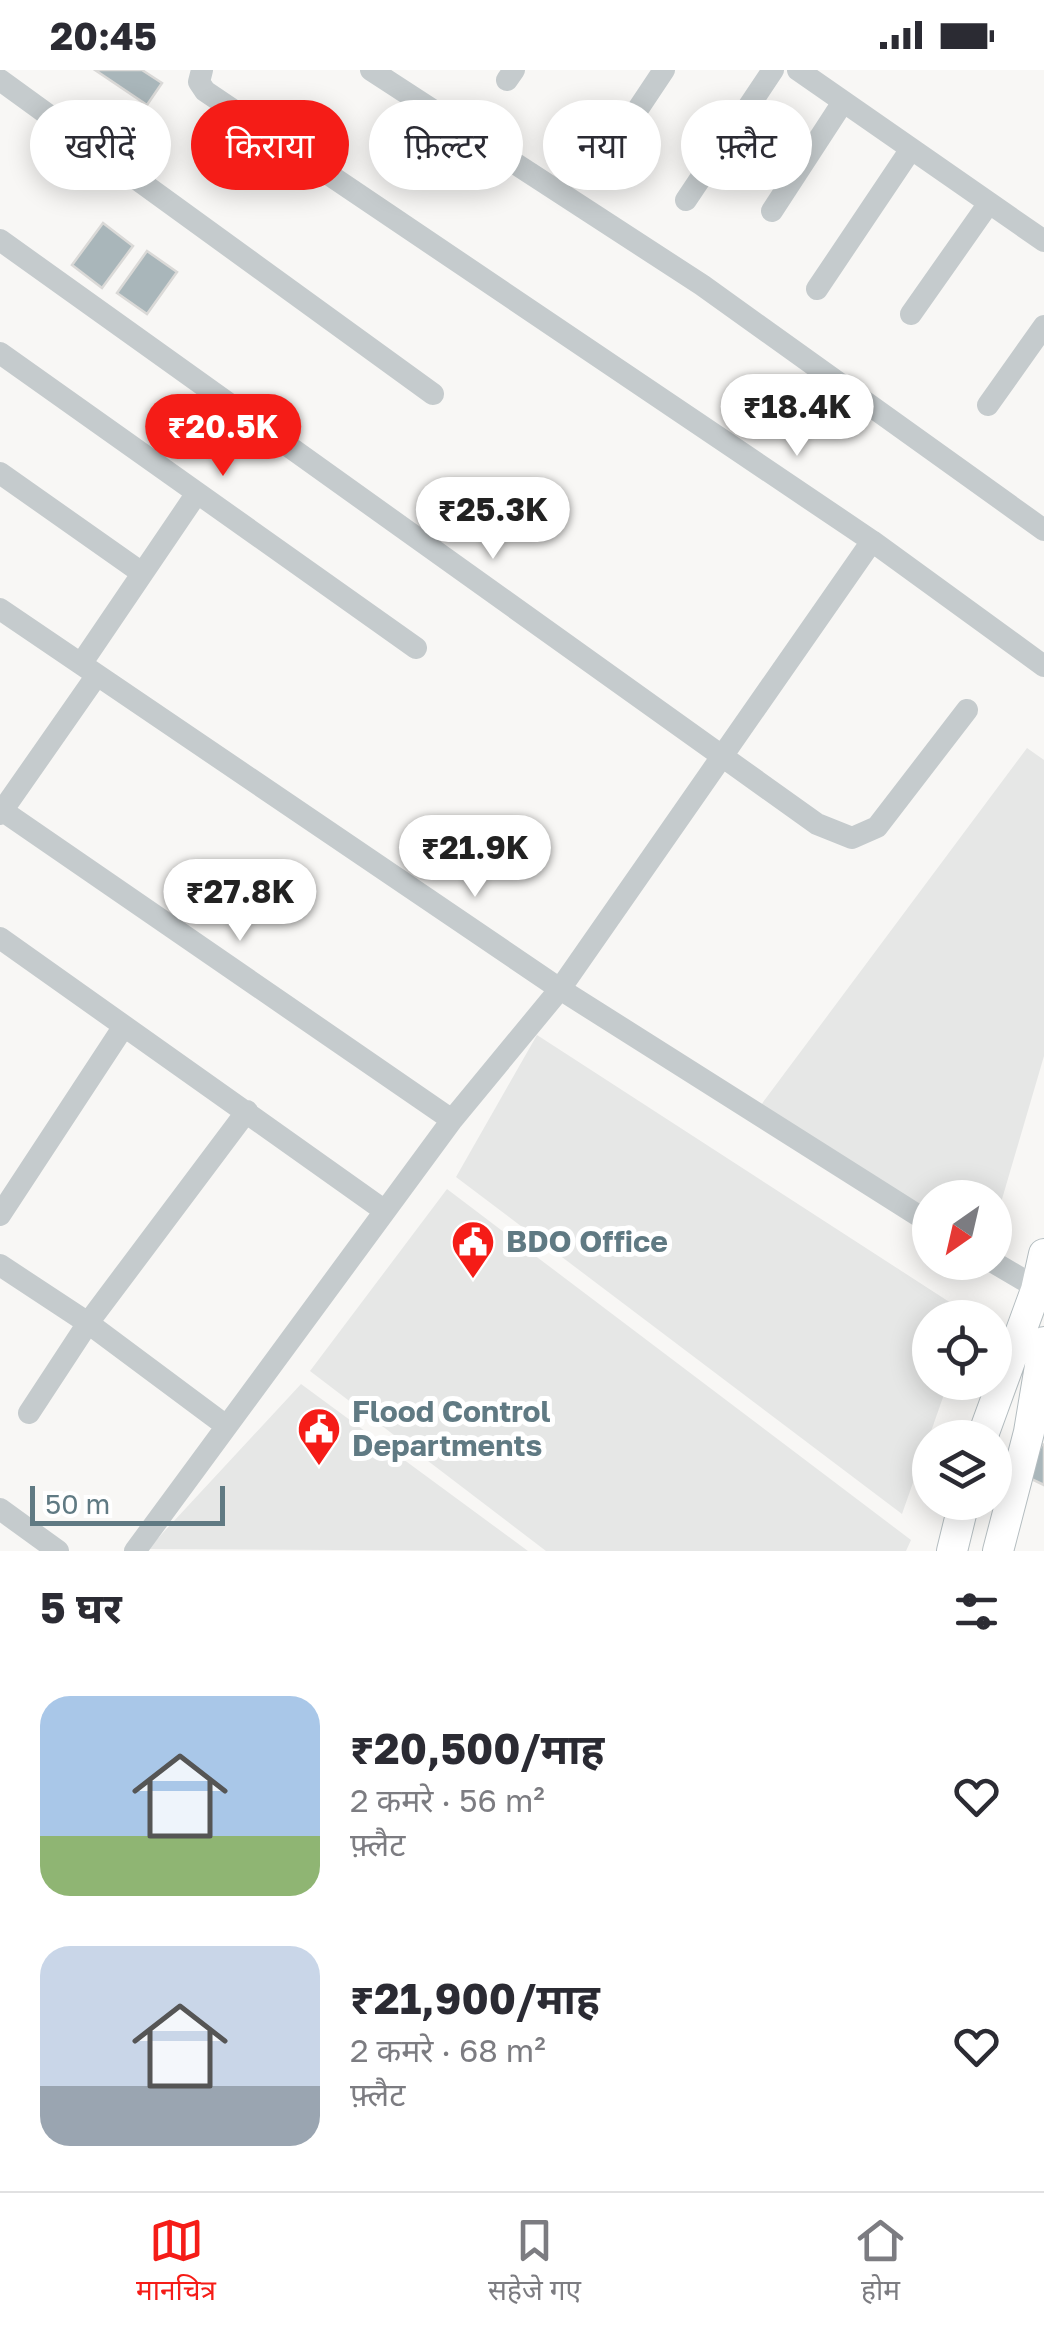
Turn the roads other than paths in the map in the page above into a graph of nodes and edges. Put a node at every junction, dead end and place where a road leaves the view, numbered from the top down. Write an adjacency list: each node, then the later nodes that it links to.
1 (202, 70): 24 (street)
2 (370, 70): 23 (street)
3 (664, 70): 7 (street)
4 (773, 70): 10 (street)
5 (798, 70): 8 (street)
6 (0, 80): 19 (street)
7 (644, 100)
8 (843, 102): 9 (street); 12 (street)
9 (911, 149): 11 (street); 15 (street)
10 (686, 200)
11 (989, 203): 14 (street); 16 (street)
12 (772, 210)
13 (0, 240): 31 (street)
14 (1044, 241)
15 (817, 289)
16 (911, 314)
17 (1044, 326): 20 (street)
18 (0, 353): 22 (street)
19 (432, 394)
20 (988, 406)
21 (0, 474): 25 (street)
22 (198, 494): 25 (street); 27 (street)
23 (1044, 530)
24 (872, 541): 28 (street); 31 (street)
25 (142, 574): 29 (street)
26 (0, 608): 29 (street)
27 (416, 648)
28 (1044, 666)
29 (89, 669): 32 (street); 34 (street)
30 (966, 710): 31 (street)
31 (720, 756): 34 (street)
32 (1, 811): 37 (street)
33 (4, 949): 35 (street)
34 (560, 989): 37 (street); 39 (street)
35 (124, 1026): 36 (street); 40 (street)
36 (247, 1110): 38 (street); 45 (street)
37 (452, 1120): 38 (street)
38 (385, 1210): 49 (street)
39 (912, 1212)
40 (0, 1215)
41 (1044, 1254): 44 (main road)
42 (0, 1265): 45 (street)
43 (1012, 1274): 44 (street)
44 (1040, 1291): 46 (main road)
45 (88, 1323): 47 (street); 49 (street)
46 (1036, 1339): 48 (main road); 55 (main road)
47 (29, 1413)
48 (992, 1420)
49 (225, 1425): 53 (street)
50 (0, 1509): 52 (street)
51 (960, 1520): 54 (main road)
52 (58, 1551)
53 (136, 1551)
54 (952, 1551)
55 (998, 1551)

